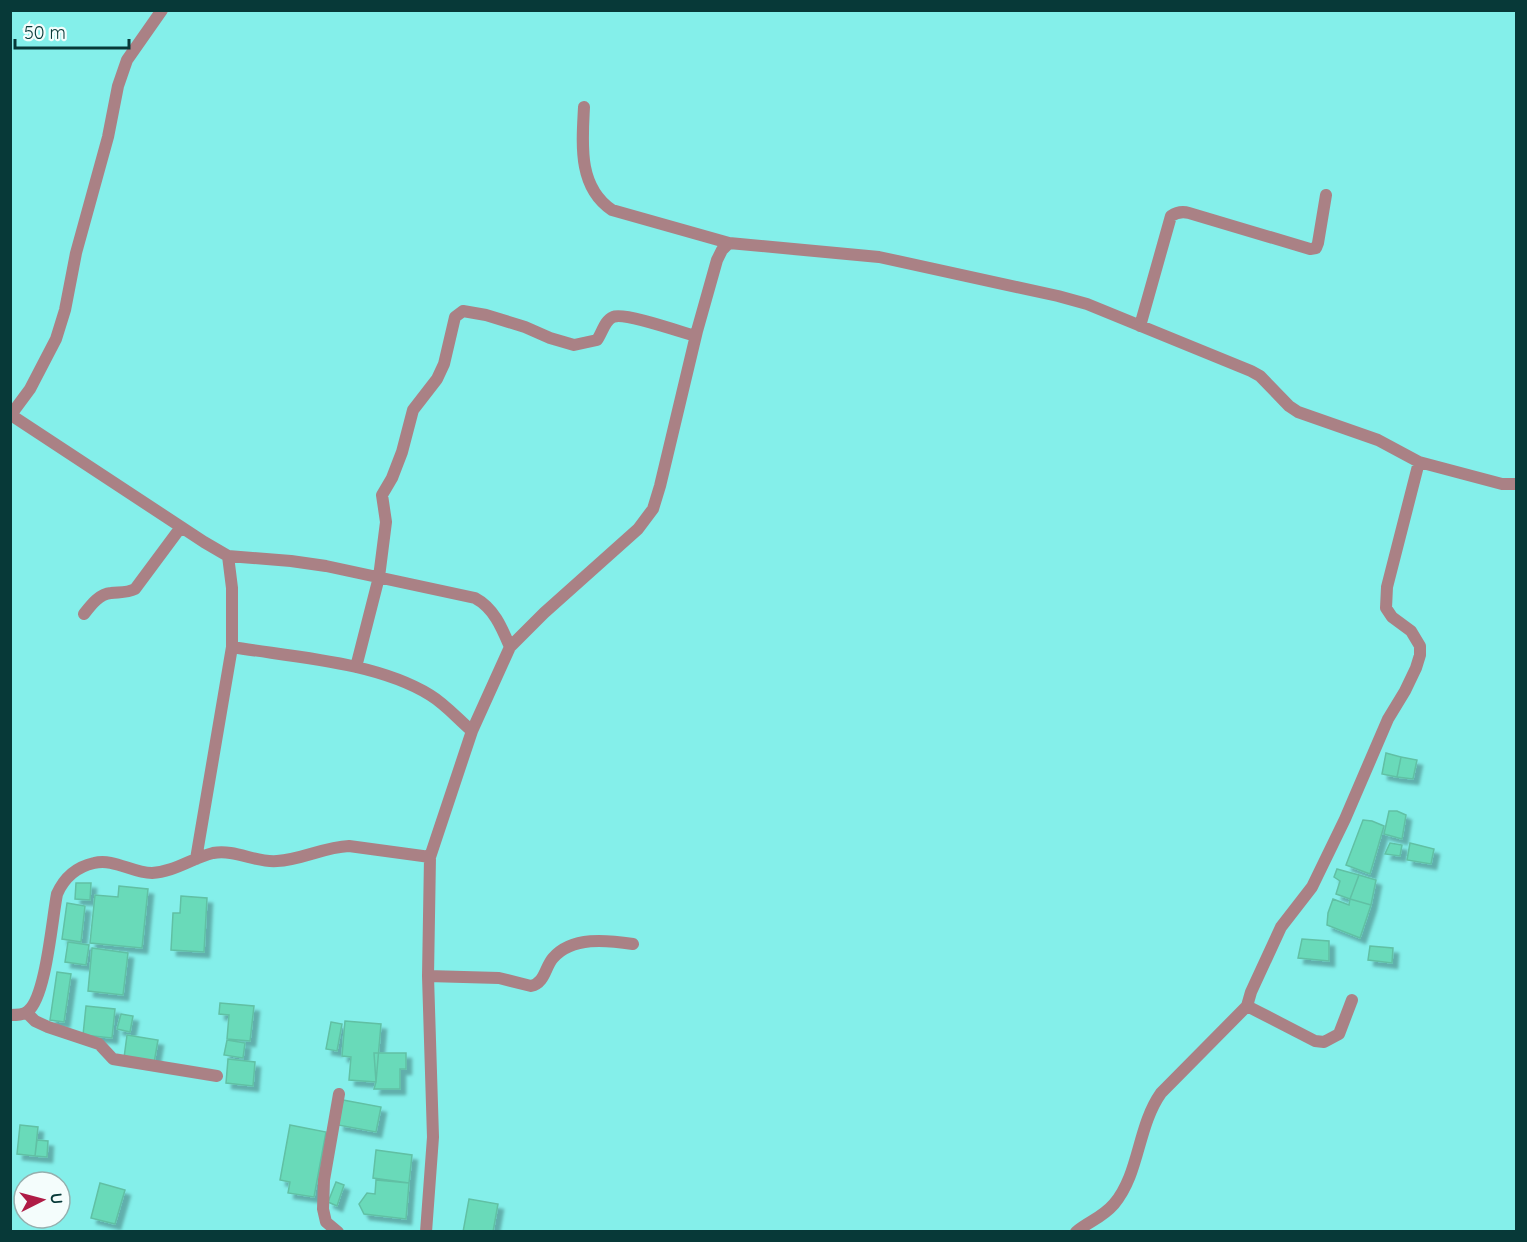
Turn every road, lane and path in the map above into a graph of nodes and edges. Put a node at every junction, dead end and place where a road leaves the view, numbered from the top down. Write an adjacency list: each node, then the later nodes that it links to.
1 (162, 10): 7 (street)
2 (584, 107): 4 (street)
3 (1326, 195): 5 (street)
4 (729, 243): 5 (street); 6 (street)
5 (1140, 326): 8 (street)
6 (695, 336): 12 (street); 15 (street)
7 (11, 415): 10 (street)
8 (1419, 462): 9 (street); 23 (street)
9 (1516, 484)
10 (181, 527): 11 (street); 13 (street)
11 (228, 556): 12 (street); 14 (street)
12 (379, 577): 15 (street); 16 (street)
13 (84, 614)
14 (232, 647): 16 (street); 19 (street)
15 (510, 647): 17 (street)
16 (356, 667): 17 (street)
17 (472, 731): 18 (street)
18 (430, 857): 19 (street); 21 (street)
19 (196, 859): 24 (street)
20 (633, 944): 21 (street)
21 (428, 976): 30 (street)
22 (1353, 1000): 23 (street)
23 (1248, 1006): 28 (street)
24 (27, 1012): 25 (street); 26 (street)
25 (10, 1015)
26 (217, 1076)
27 (339, 1094): 29 (street)
28 (1080, 1231)
29 (339, 1232)
30 (426, 1232)

